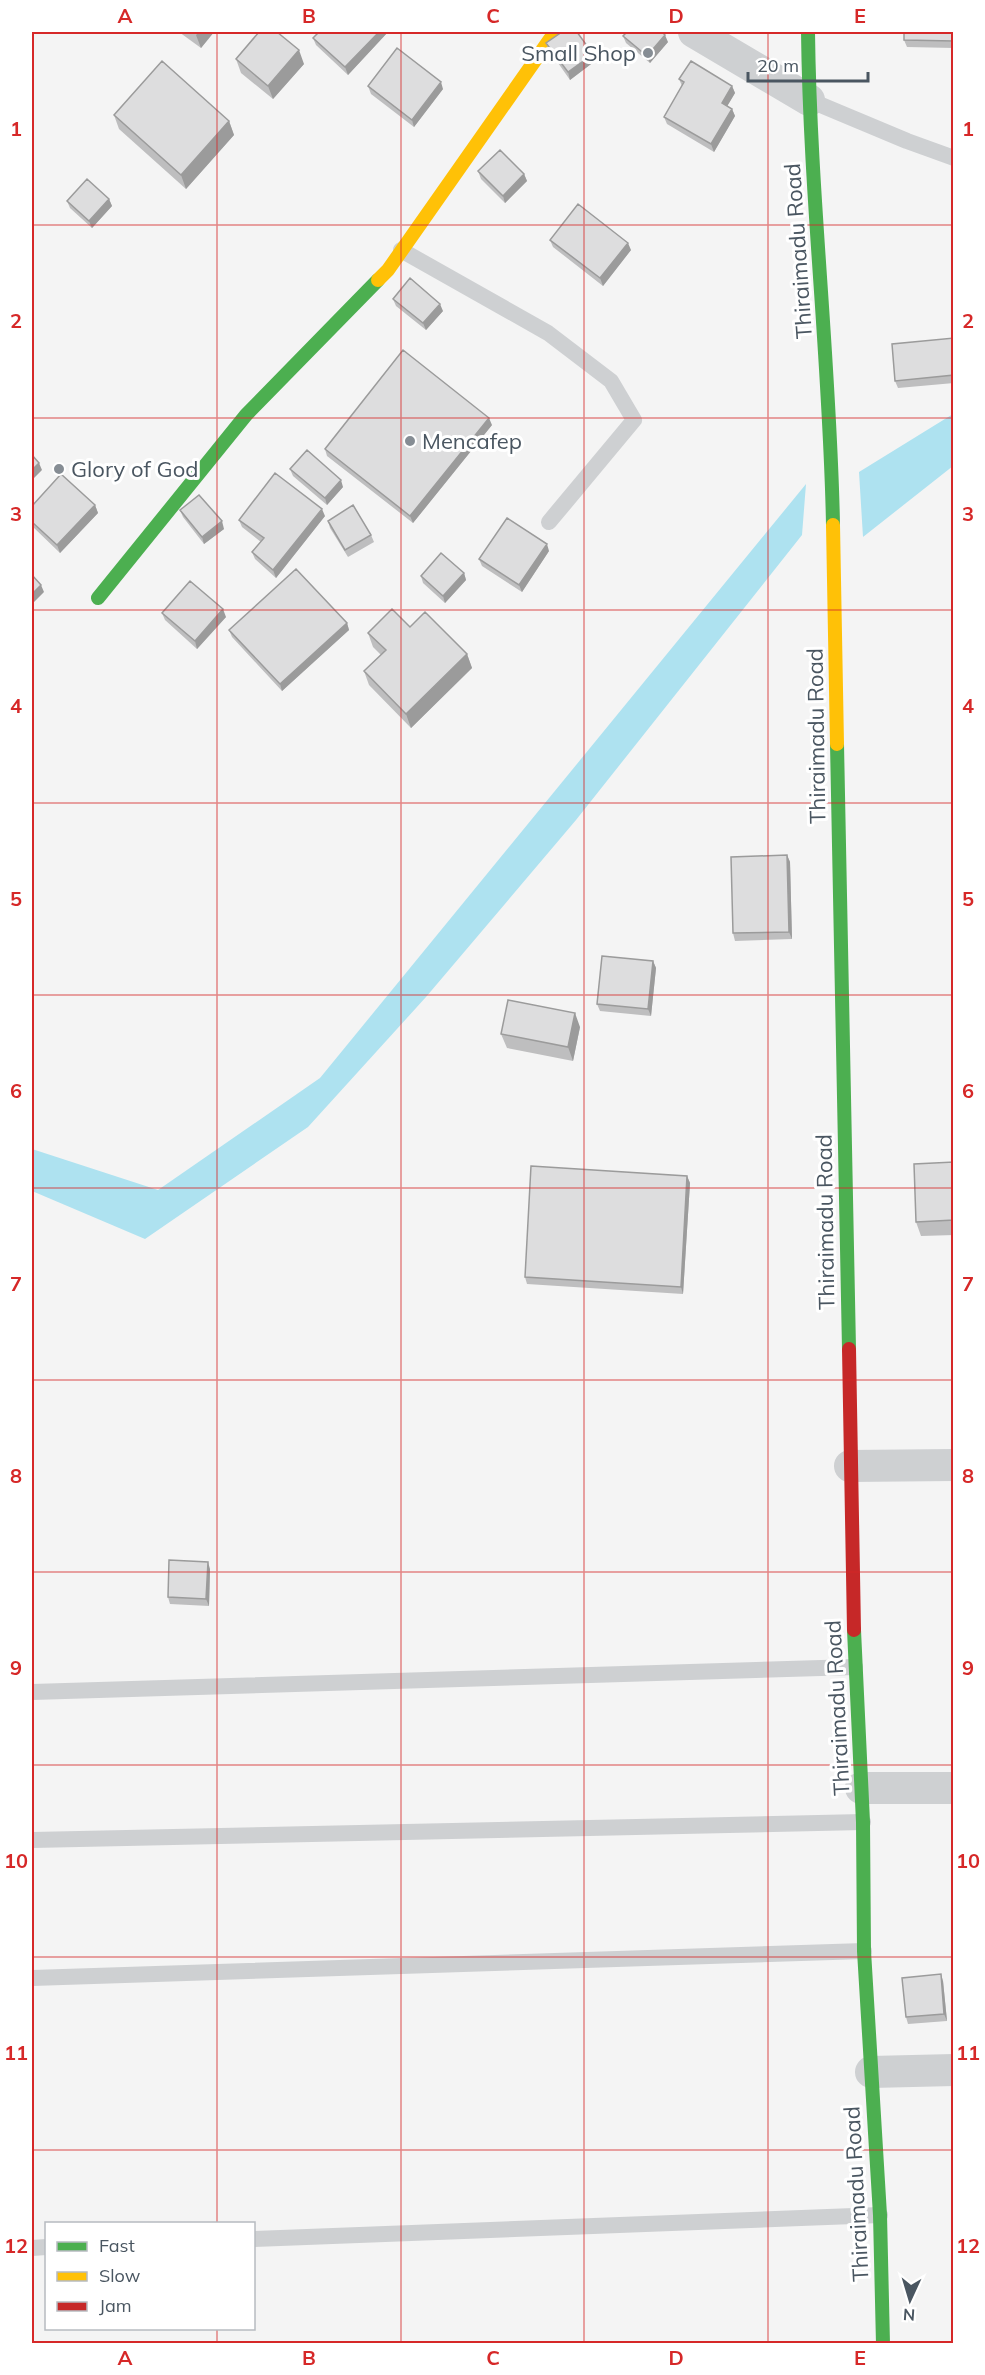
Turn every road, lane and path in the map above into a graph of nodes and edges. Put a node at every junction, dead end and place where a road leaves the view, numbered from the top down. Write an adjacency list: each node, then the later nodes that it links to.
1 (555, 32): 6 (street)
2 (694, 32): 4 (street)
3 (808, 32): 4 (street, Thiraimadu Road)
4 (809, 100): 5 (lane); 10 (street, Thiraimadu Road)
5 (954, 158)
6 (401, 250): 7 (lane); 8 (street)
7 (549, 522)
8 (98, 598)
9 (954, 1465): 10 (street)
10 (850, 1466): 11 (street, Thiraimadu Road)
11 (855, 1667): 12 (lane); 13 (street, Thiraimadu Road)
12 (32, 1692)
13 (861, 1788): 14 (street); 15 (street, Thiraimadu Road)
14 (954, 1788)
15 (863, 1822): 16 (lane); 17 (street, Thiraimadu Road)
16 (32, 1840)
17 (864, 1951): 18 (lane); 20 (street, Thiraimadu Road)
18 (32, 1978)
19 (954, 2070): 20 (street)
20 (870, 2072): 21 (street, Thiraimadu Road)
21 (880, 2215): 22 (lane); 23 (street, Thiraimadu Road)
22 (255, 2239)
23 (883, 2343)

